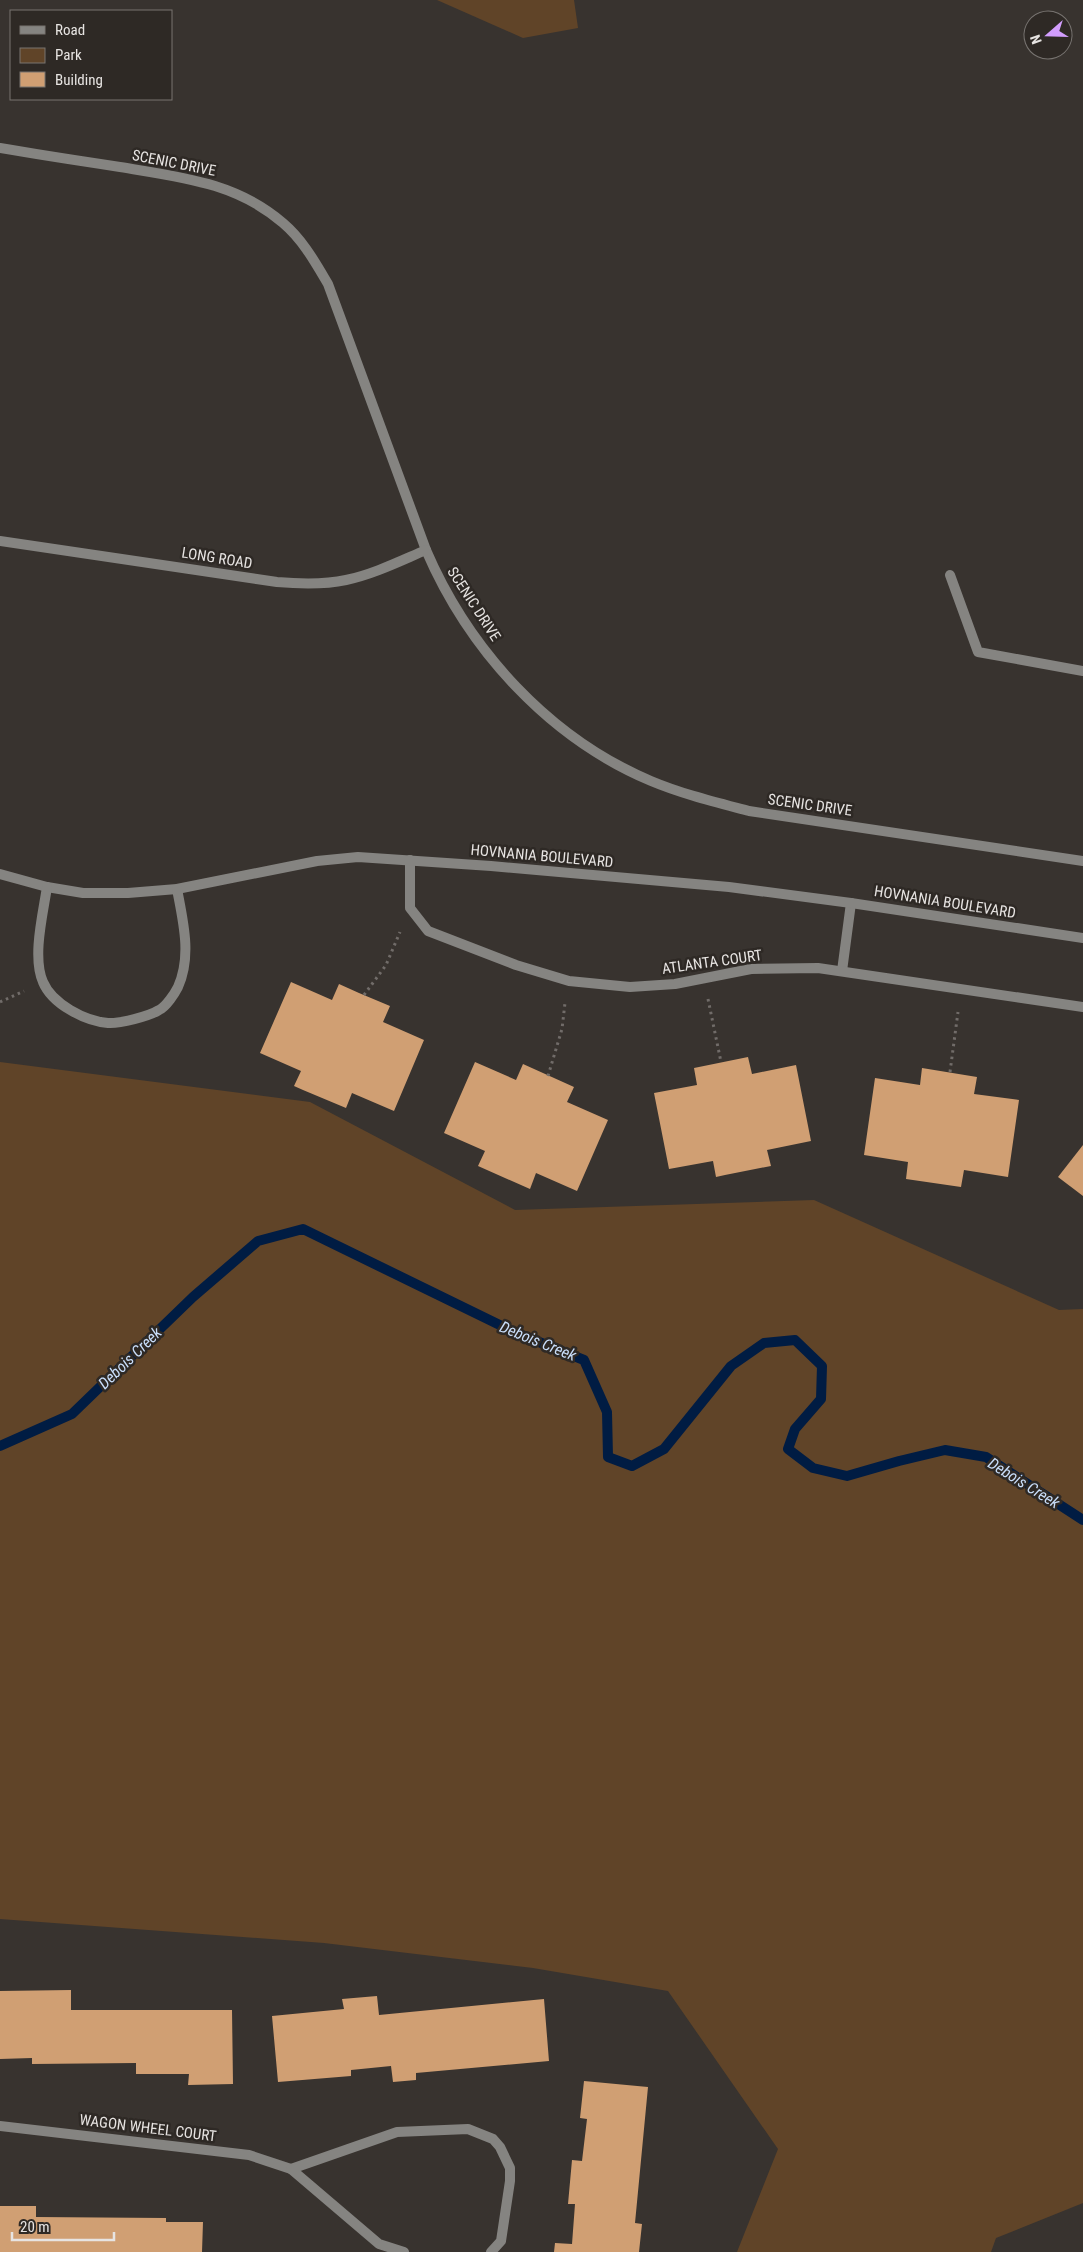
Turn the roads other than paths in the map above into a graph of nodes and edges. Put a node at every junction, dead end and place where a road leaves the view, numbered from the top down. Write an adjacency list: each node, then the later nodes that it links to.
1 (0, 148): 3 (street, SCENIC DRIVE)
2 (0, 541): 3 (street, LONG ROAD)
3 (426, 550): 7 (street, SCENIC DRIVE)
4 (950, 575): 5 (street)
5 (1083, 671)
6 (410, 860): 10 (street, HOVNANIA BOULEVARD); 11 (street, HOVNANIA BOULEVARD); 13 (street, ATLANTA COURT)
7 (1083, 861)
8 (0, 874): 9 (street, HOVNANIA BOULEVARD)
9 (47, 887): 10 (street, HOVNANIA BOULEVARD); 10 (street)
10 (177, 889)
11 (852, 903): 12 (street, HOVNANIA BOULEVARD); 13 (street)
12 (1083, 938)
13 (842, 971): 14 (street, ATLANTA COURT)
14 (1083, 1007)
15 (0, 2126): 16 (street, WAGON WHEEL COURT)
16 (291, 2169): 17 (street, WAGON WHEEL COURT); 18 (street)
17 (404, 2252)
18 (491, 2252)

